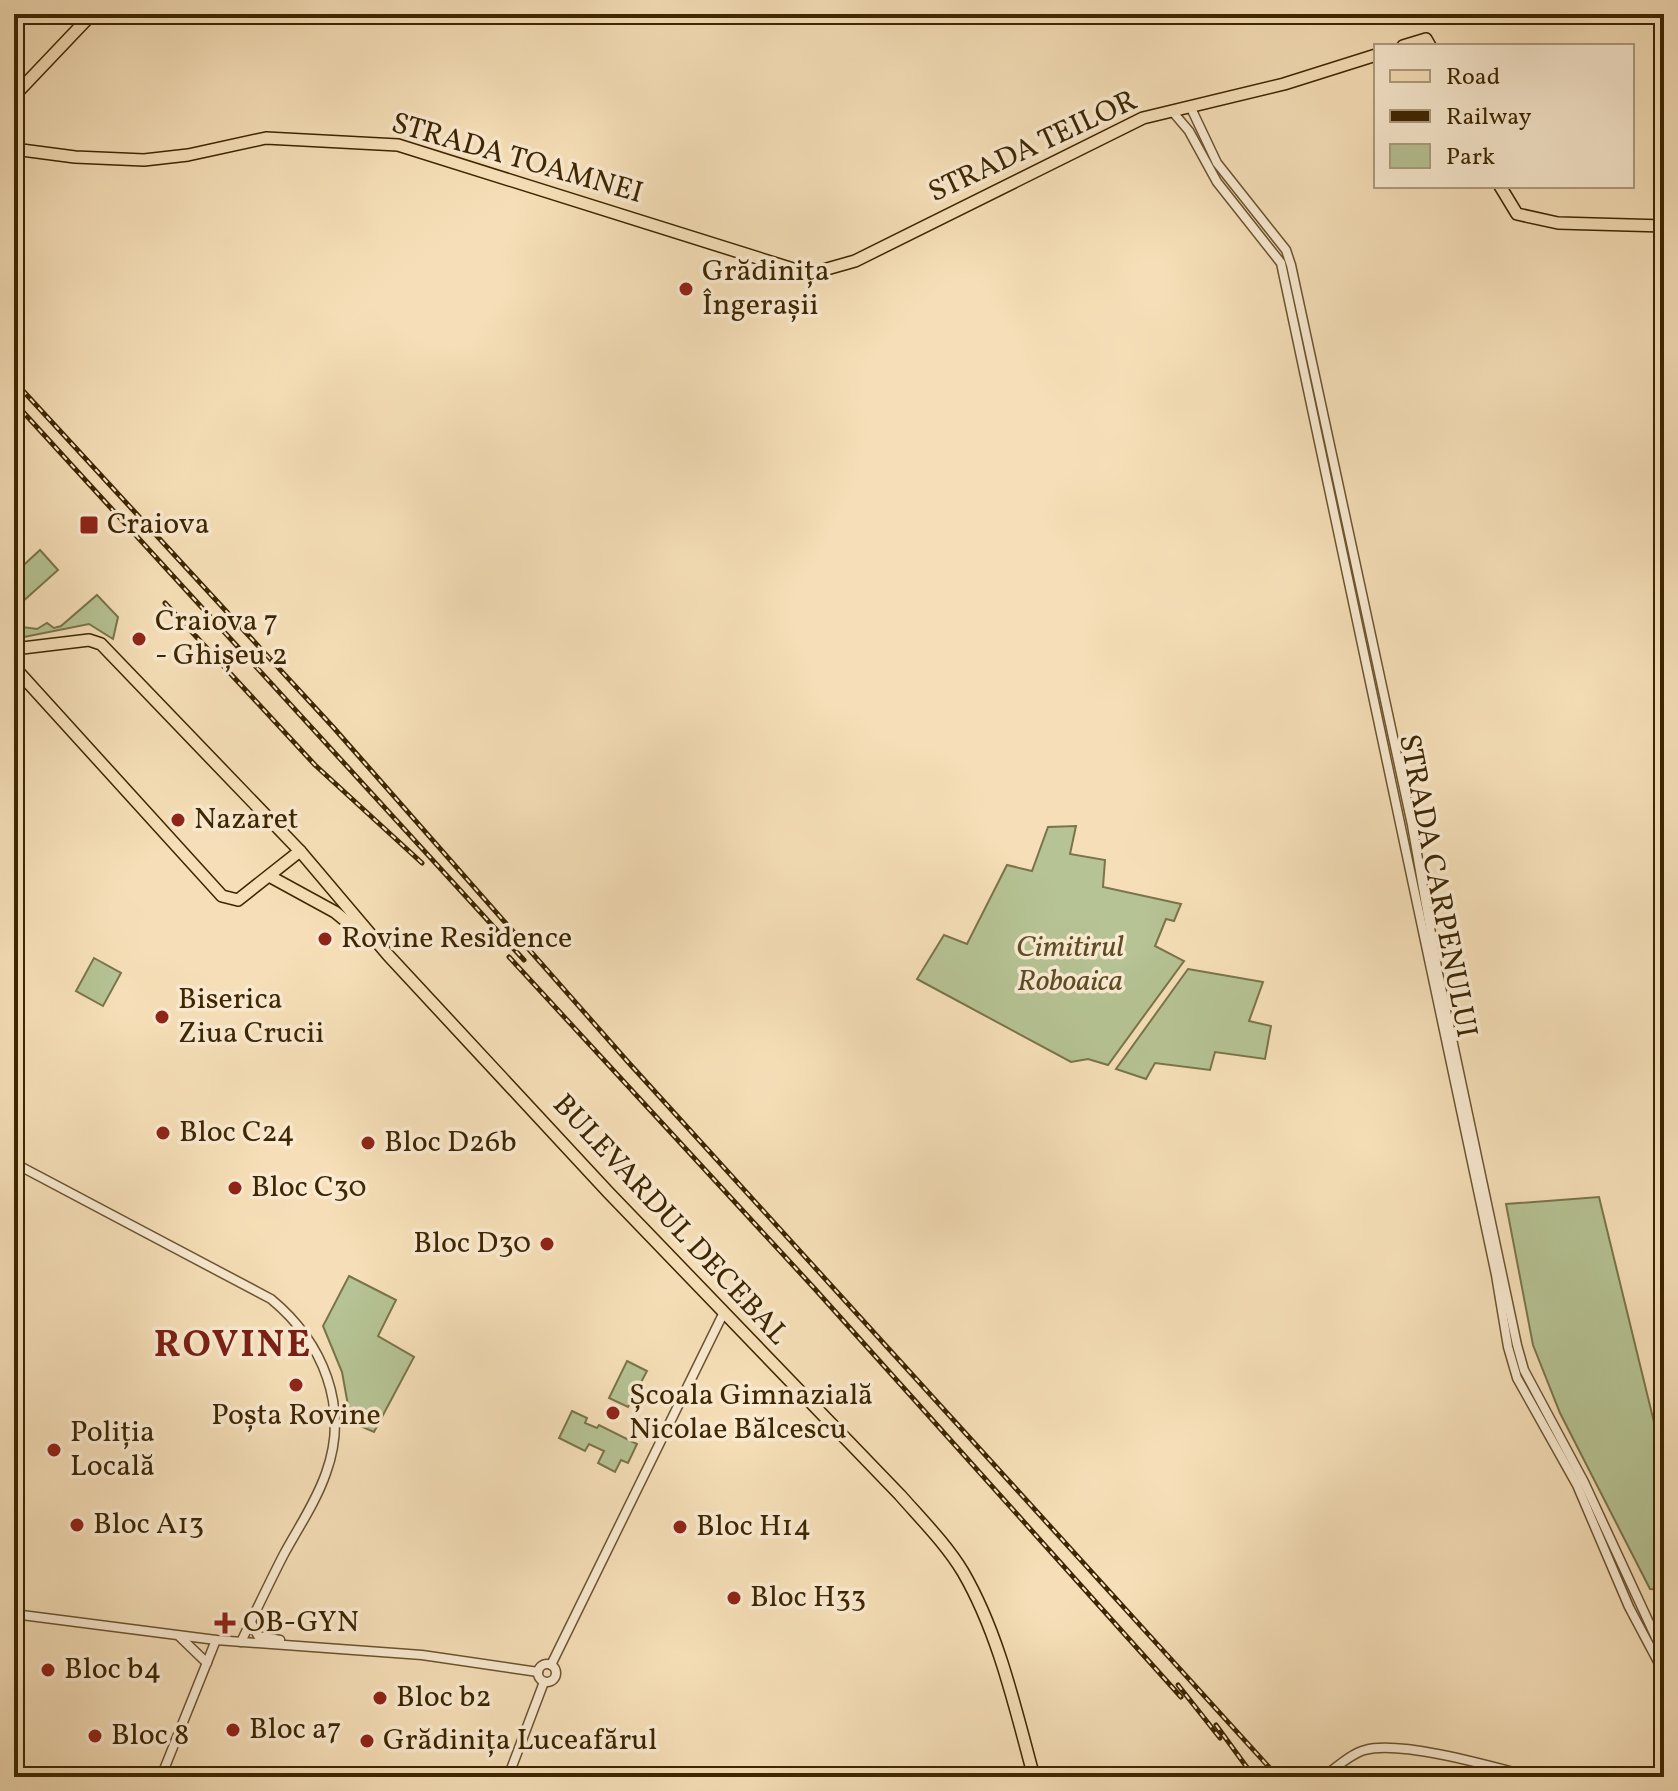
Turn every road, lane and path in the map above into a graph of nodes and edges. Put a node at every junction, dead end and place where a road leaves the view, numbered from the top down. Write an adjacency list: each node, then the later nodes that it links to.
1 (92, 14): 5 (main road)
2 (1410, 44): 3 (main road)
3 (1429, 44)
4 (1374, 56): 6 (main road, STRADA TEILOR)
5 (14, 96)
6 (1190, 106): 7 (main road, STRADA TEILOR); 25 (street, STRADA CARPENULUI)
7 (1172, 111): 11 (main road, STRADA TEILOR); 29 (street, STRADA CARPENULUI)
8 (14, 149): 11 (main road, STRADA TOAMNEI)
9 (1501, 188): 10 (main road)
10 (1664, 226)
11 (809, 274)
12 (17, 650): 13 (main road); 14 (main road, BULEVARDUL DECEBAL)
13 (15, 668): 15 (main road)
14 (300, 851): 15 (main road); 16 (main road, BULEVARDUL DECEBAL)
15 (271, 877): 16 (main road, BULEVARDUL DECEBAL)
16 (388, 955): 18 (main road, BULEVARDUL DECEBAL)
17 (14, 1163): 20 (street)
18 (724, 1312): 27 (street); 33 (main road, BULEVARDUL DECEBAL)
19 (14, 1614): 21 (street)
20 (251, 1622): 23 (street); 24 (street)
21 (178, 1635): 22 (street); 26 (street)
22 (216, 1640): 23 (street); 26 (street)
23 (241, 1642): 24 (street)
24 (296, 1646): 28 (street)
25 (1664, 1655)
26 (207, 1663): 31 (street)
27 (551, 1665): 28 (street); 30 (street)
28 (538, 1672): 30 (street)
29 (1664, 1673)
30 (544, 1682): 32 (street)
31 (161, 1777)
32 (508, 1777)
33 (1034, 1777)
34 (1323, 1777): 35 (street)
35 (1532, 1777)

